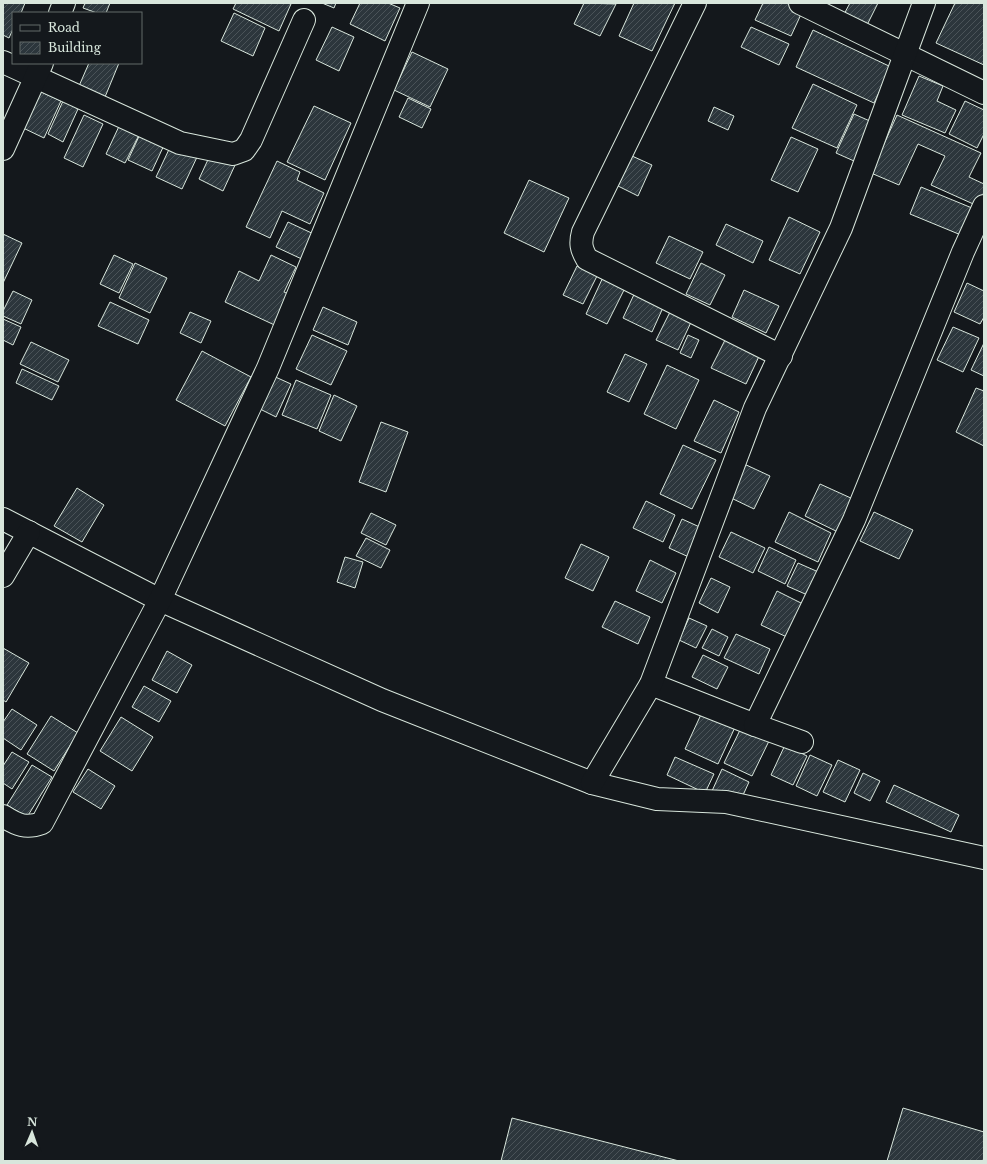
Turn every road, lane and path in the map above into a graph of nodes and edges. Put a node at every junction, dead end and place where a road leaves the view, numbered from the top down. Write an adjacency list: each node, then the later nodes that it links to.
1 (418, 3): 16 (street)
2 (695, 3): 12 (street)
3 (800, 3): 6 (street)
4 (924, 3): 6 (street)
5 (304, 20): 8 (street)
6 (904, 55): 9 (street); 12 (street)
7 (3, 62): 8 (street)
8 (39, 70): 10 (street)
9 (984, 93)
10 (3, 149)
11 (984, 206): 18 (street)
12 (781, 356): 17 (street)
13 (3, 519): 14 (street)
14 (30, 532): 15 (street); 16 (street)
15 (3, 576)
16 (160, 600): 20 (street); 21 (street)
17 (651, 684): 18 (street); 20 (street)
18 (755, 725): 19 (street)
19 (802, 742)
20 (592, 783): 22 (street)
21 (3, 816)
22 (984, 858)

